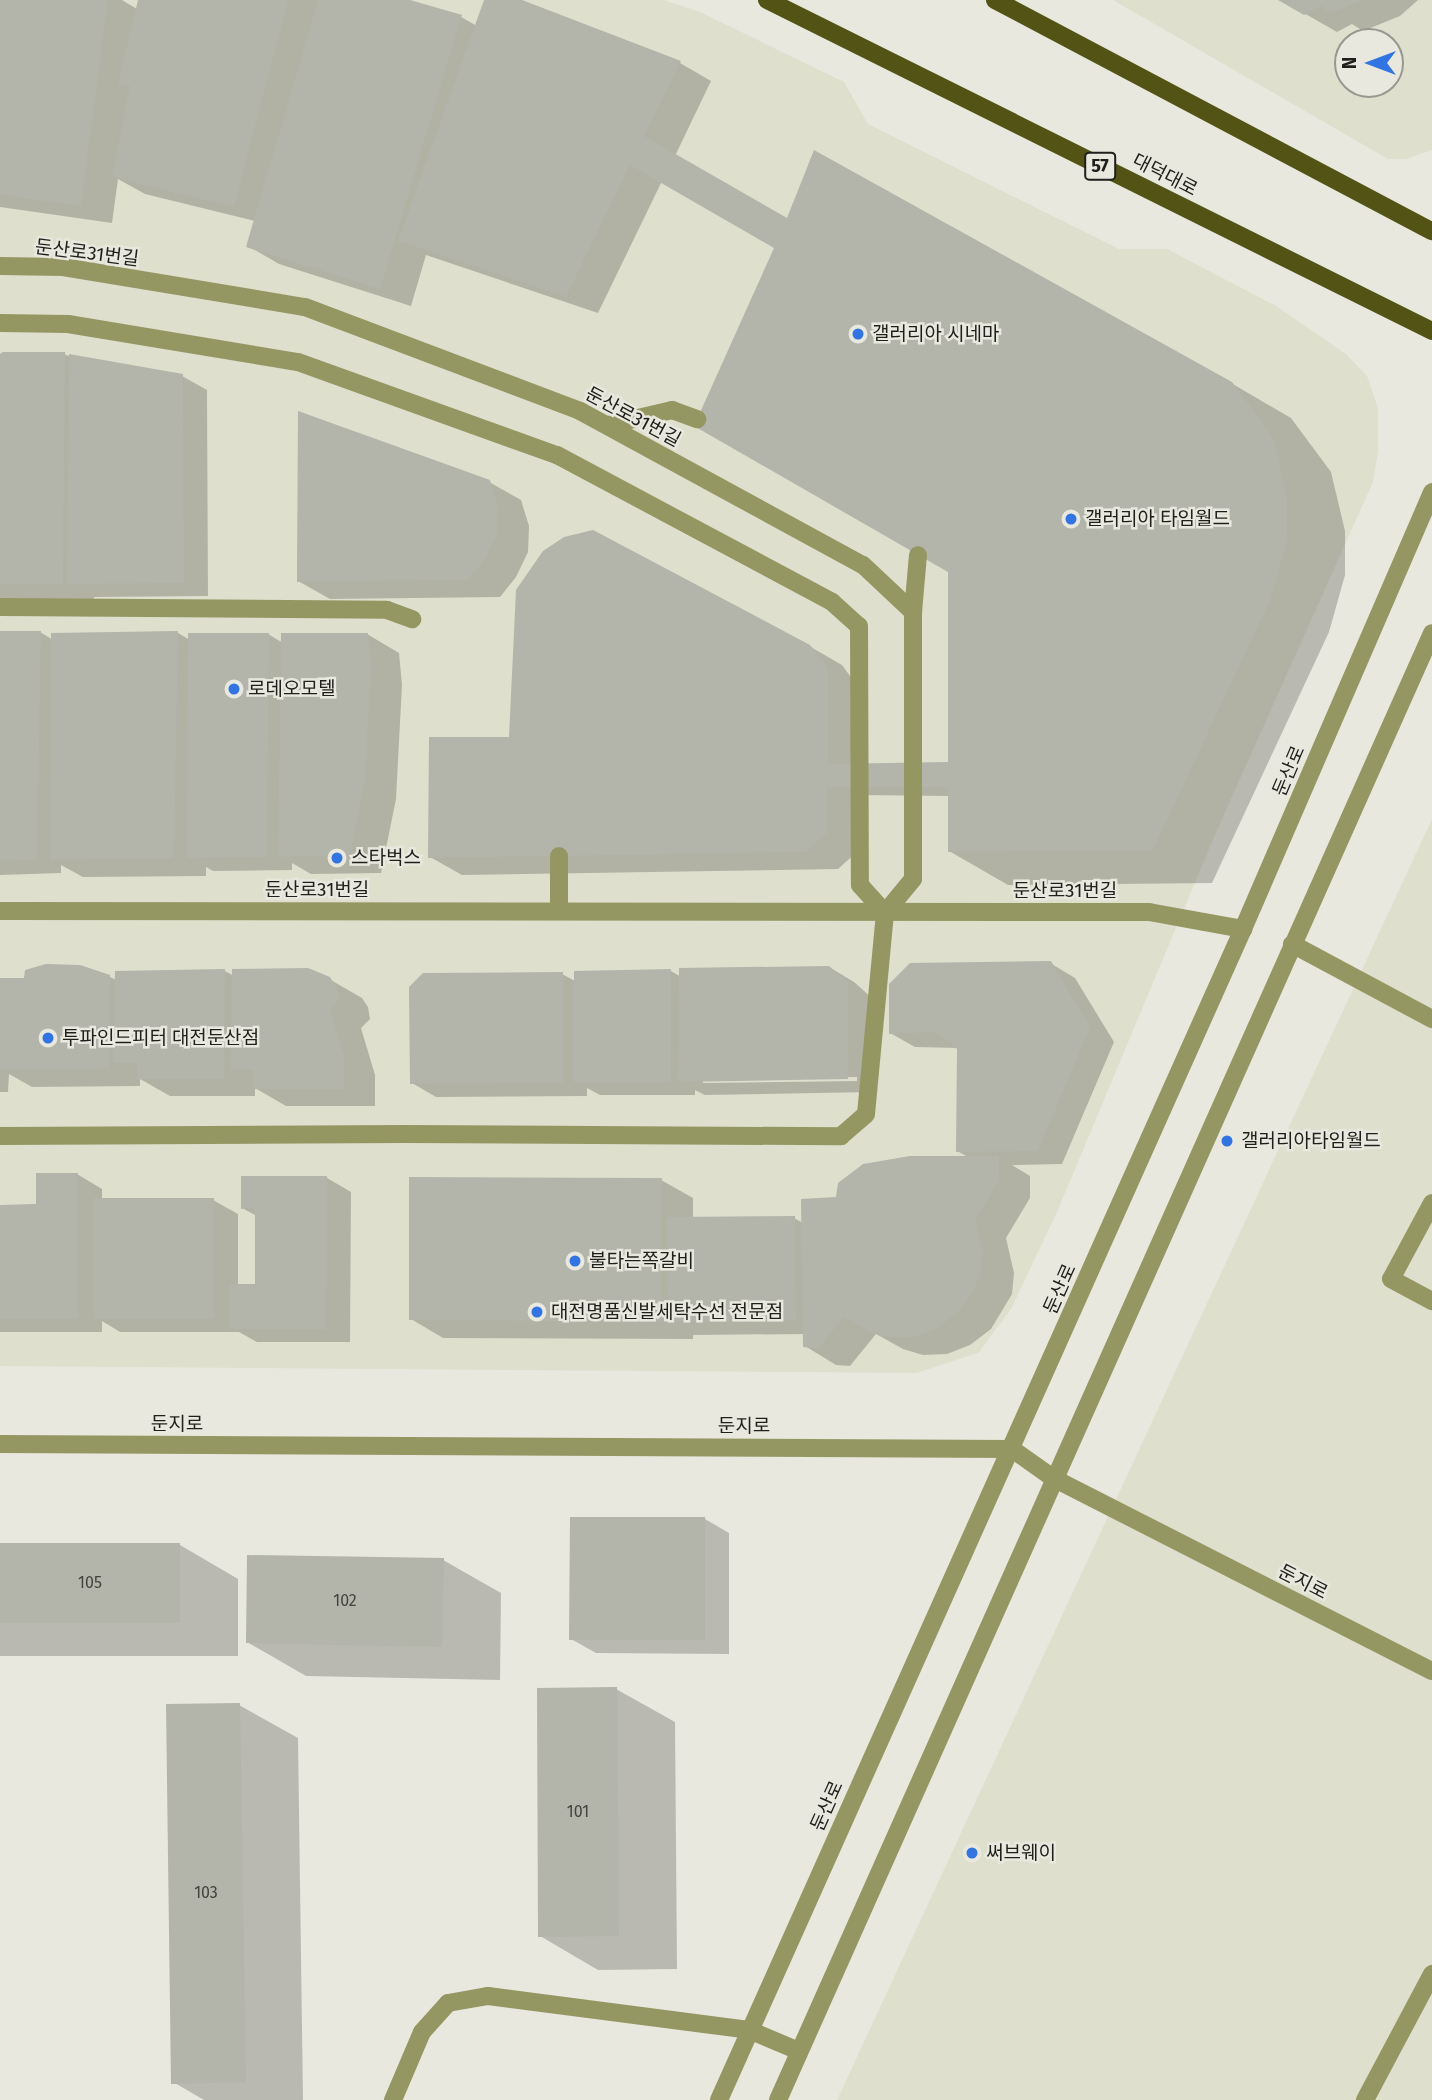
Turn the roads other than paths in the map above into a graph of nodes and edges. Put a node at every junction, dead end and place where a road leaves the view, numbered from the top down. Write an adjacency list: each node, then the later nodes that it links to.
1 (767, 0): 6 (main road, 대덕대로 / 57)
2 (995, 0): 3 (main road)
3 (1432, 231)
4 (0, 266): 8 (street, 둔산로31번길)
5 (0, 323): 18 (street)
6 (1432, 331)
7 (697, 419): 8 (street)
8 (608, 425): 12 (street, 둔산로31번길)
9 (1432, 492): 19 (street, 둔산로)
10 (918, 555): 12 (street)
11 (0, 607): 13 (street)
12 (913, 612): 18 (street)
13 (412, 619)
14 (1432, 633): 20 (street)
15 (559, 856): 16 (street)
16 (559, 910): 17 (street, 둔산로31번길); 18 (street, 둔산로31번길)
17 (0, 911)
18 (885, 913): 19 (street, 둔산로31번길); 22 (street)
19 (1243, 929): 26 (street, 둔산로)
20 (1292, 944): 21 (street); 27 (street)
21 (1432, 1019)
22 (0, 1136)
23 (1432, 1203): 24 (street)
24 (1432, 1301)
25 (0, 1444): 26 (street, 둔지로)
26 (1012, 1449): 27 (street, 둔지로); 30 (street, 둔산로)
27 (1053, 1478): 28 (street, 둔지로); 31 (street)
28 (1432, 1671)
29 (1432, 1974): 35 (street)
30 (749, 2030): 31 (street); 32 (street); 33 (street, 둔산로)
31 (799, 2051): 34 (street)
32 (393, 2100)
33 (719, 2100)
34 (778, 2100)
35 (1365, 2100)

